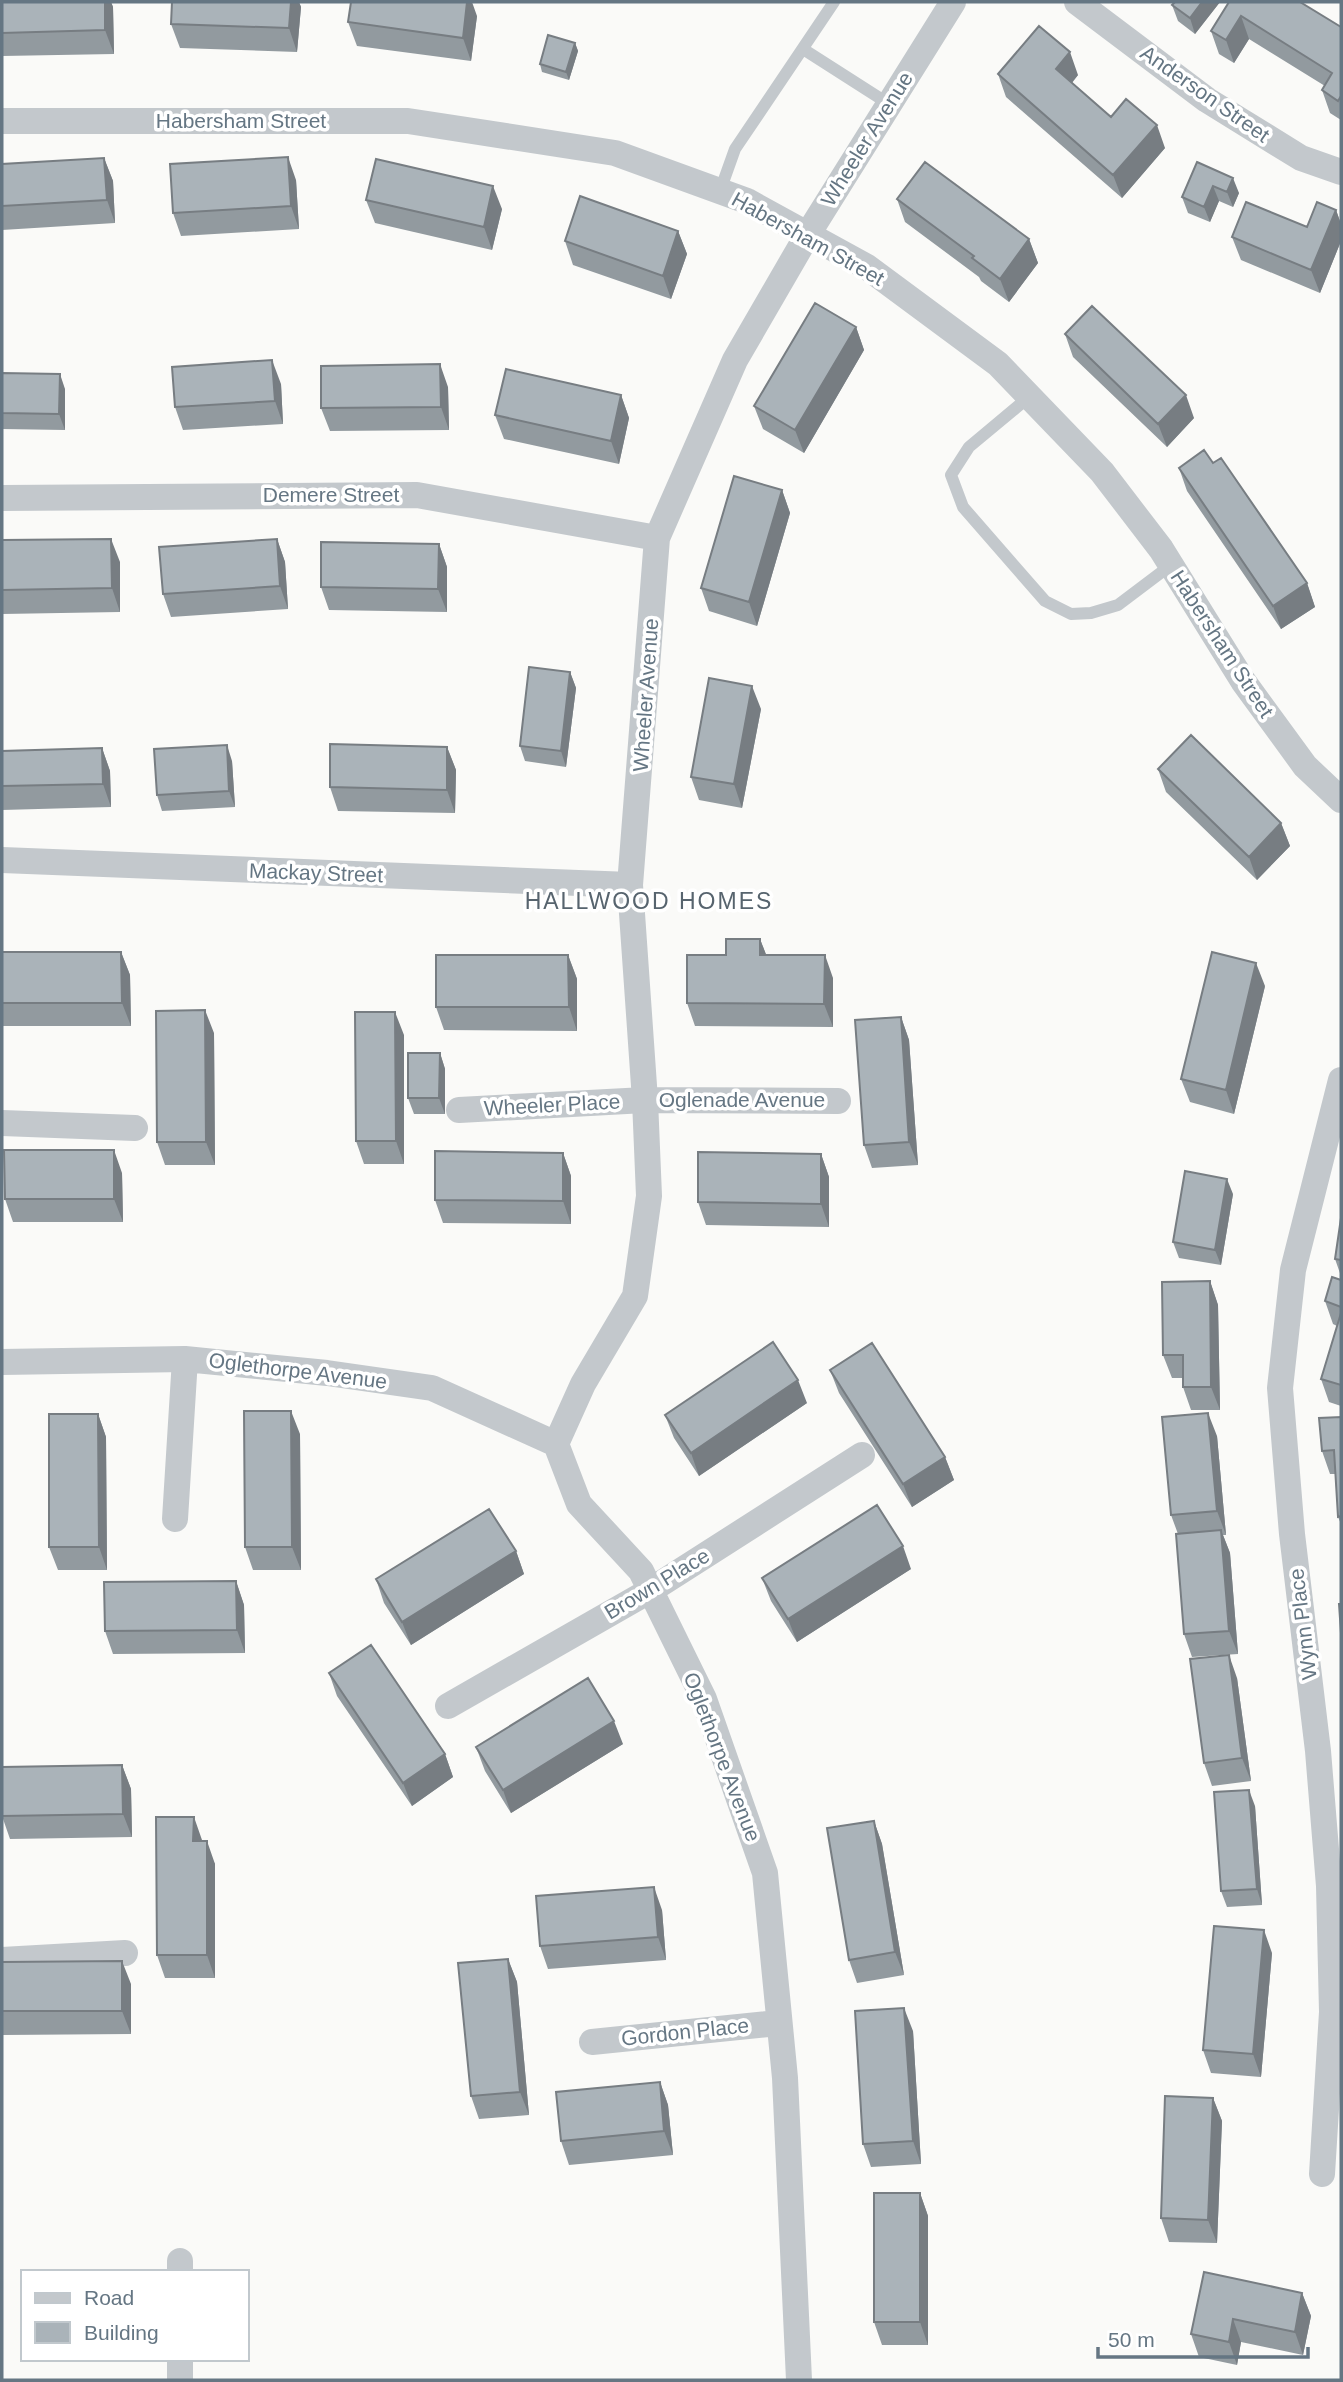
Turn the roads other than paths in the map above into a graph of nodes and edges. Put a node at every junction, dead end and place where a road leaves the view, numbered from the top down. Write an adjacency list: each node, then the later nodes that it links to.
1 (834, 2): 4 (lane)
2 (953, 2): 5 (street, Wheeler Avenue)
3 (1077, 2): 7 (street, Anderson Street)
4 (803, 48): 5 (lane); 8 (lane)
5 (889, 104): 9 (street, Wheeler Avenue)
6 (2, 121): 8 (street, Habersham Street)
7 (1341, 172)
8 (720, 191): 9 (street, Habersham Street)
9 (808, 234): 10 (street, Habersham Street); 12 (street, Wheeler Avenue)
10 (1030, 397): 13 (street, Habersham Street); 13 (lane)
11 (2, 498): 12 (street, Demere Street)
12 (657, 538): 16 (street, Wheeler Avenue)
13 (1171, 565): 14 (street, Habersham Street)
14 (1341, 800)
15 (2, 860): 16 (street, Mackay Street)
16 (630, 885): 18 (street, Wheeler Avenue)
17 (1341, 1080): 32 (street, Wynn Place)
18 (645, 1100): 19 (street, Oglenade Avenue); 20 (street, Wheeler Place); 25 (street, Wheeler Avenue)
19 (838, 1101)
20 (459, 1110)
21 (2, 1123): 22 (street)
22 (135, 1128)
23 (185, 1359): 24 (street, Oglethorpe Avenue); 25 (street, Oglethorpe Avenue); 27 (street)
24 (2, 1362)
25 (556, 1444): 28 (street, Oglethorpe Avenue)
26 (862, 1455): 28 (street, Brown Place)
27 (175, 1519)
28 (651, 1590): 29 (street, Brown Place); 33 (street, Oglethorpe Avenue)
29 (448, 1706)
30 (125, 1953): 31 (street)
31 (2, 1960)
32 (1336, 1981): 35 (street, Wynn Place)
33 (778, 2023): 34 (street, Gordon Place); 38 (street, Oglethorpe Avenue)
34 (592, 2042)
35 (1322, 2174)
36 (180, 2361): 37 (street)
37 (180, 2380)
38 (799, 2380)

